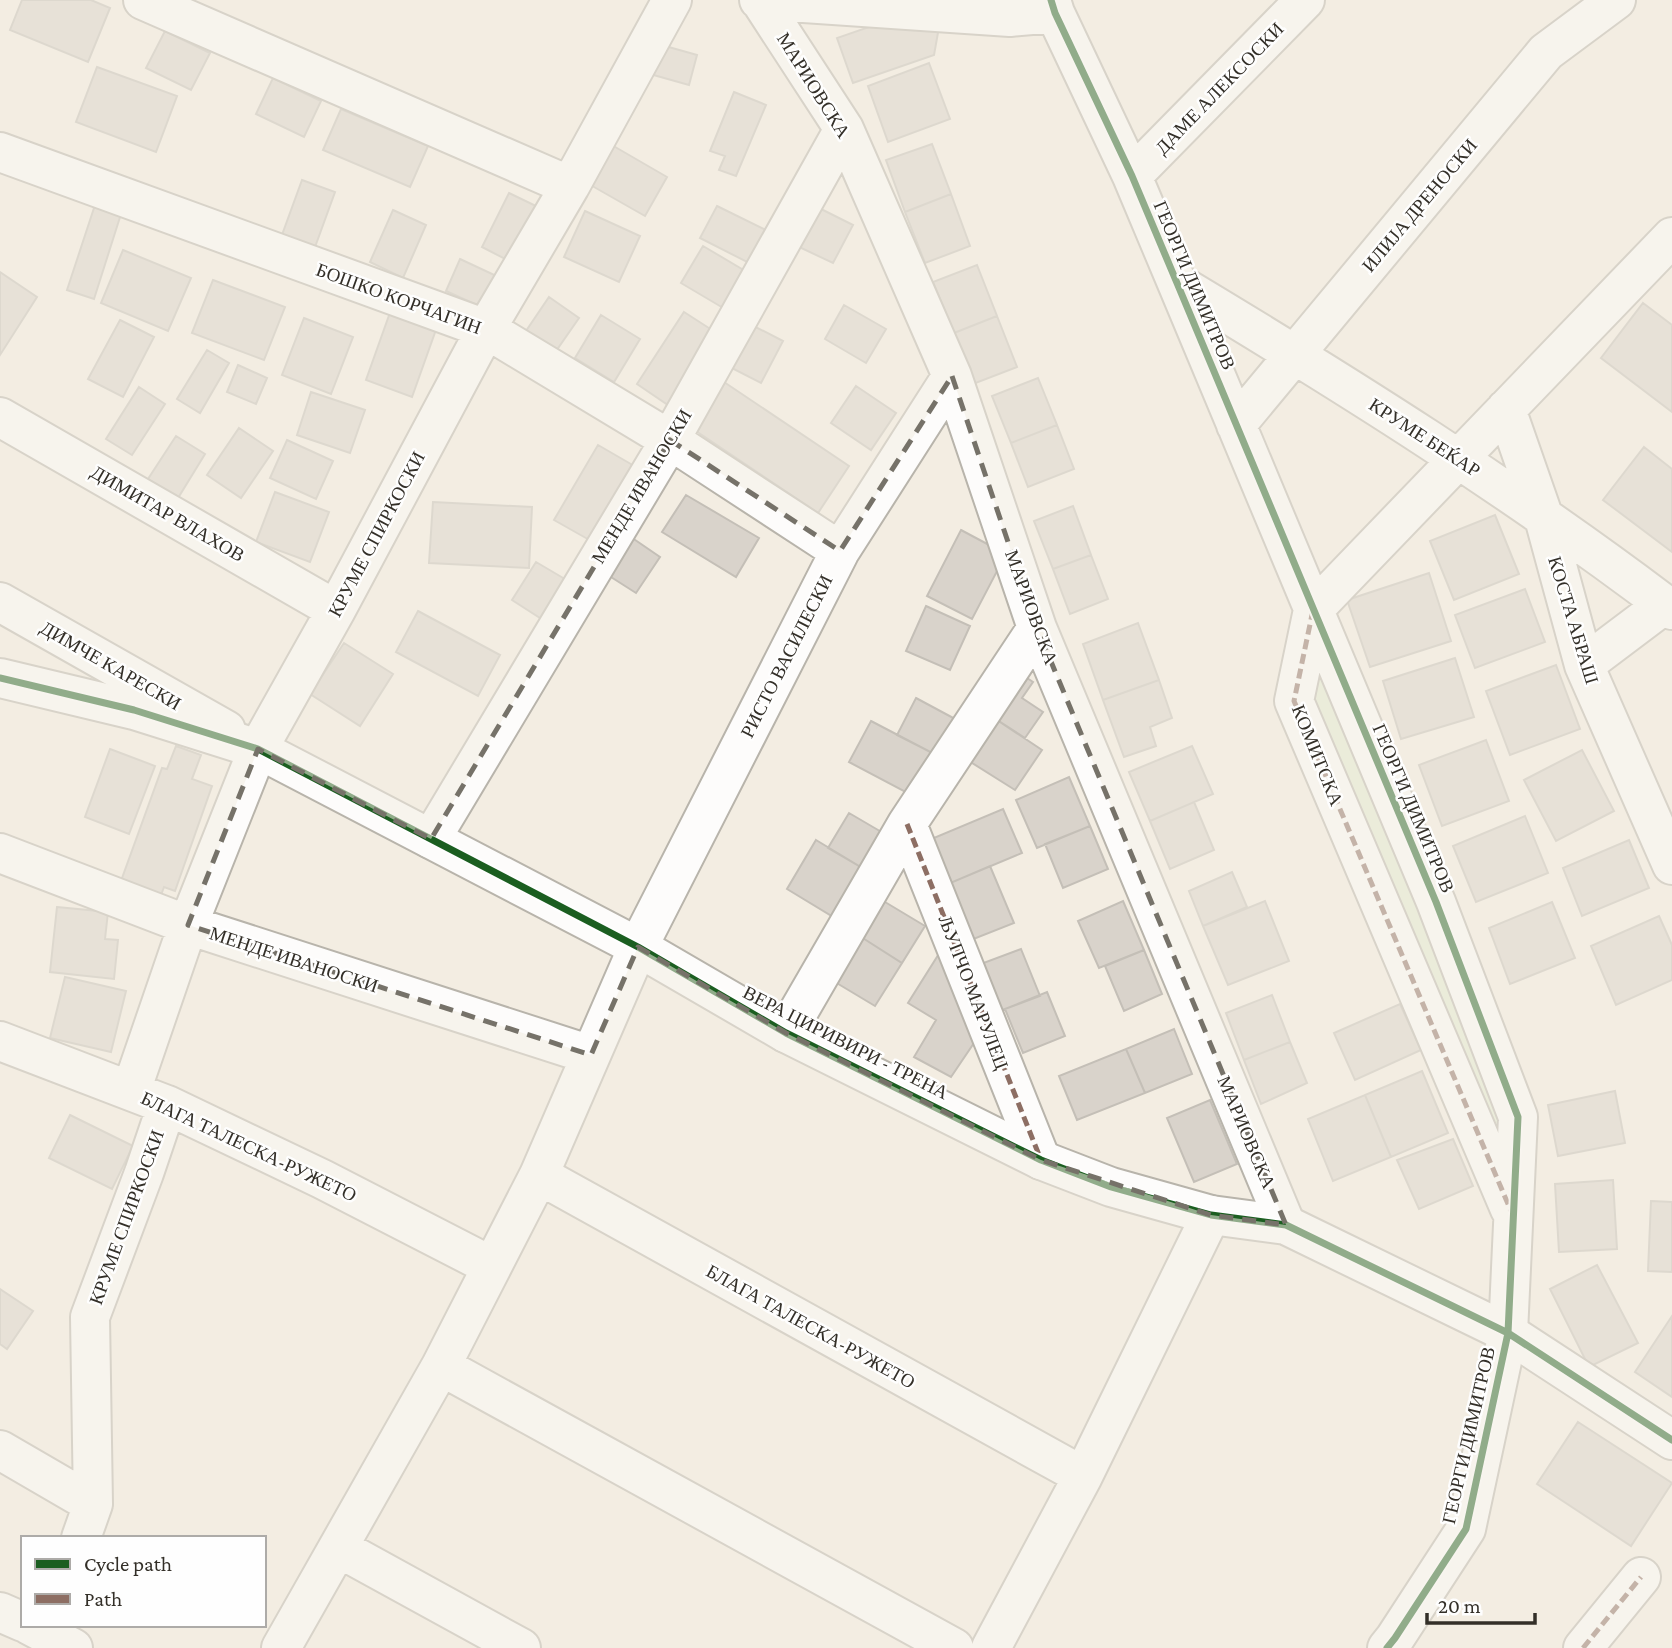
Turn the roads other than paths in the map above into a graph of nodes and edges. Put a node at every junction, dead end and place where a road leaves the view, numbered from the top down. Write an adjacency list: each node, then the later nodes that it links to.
1 (143, 0): 10 (street)
2 (672, 0): 10 (street, КРУМЕ СПИРКОСКИ)
3 (760, 0): 6 (street); 7 (street, МАРИОВСКА)
4 (1305, 0): 9 (street, ДАМЕ АЛЕКСОСКИ)
5 (1616, 0): 14 (street, ИЛИЈА ДРЕНОСКИ)
6 (1053, 6): 9 (street, ГЕОРГИ ДИМИТРОВ)
7 (844, 129): 15 (street, МАРИОВСКА); 19 (street, МЕНДЕ ИВАНОСКИ)
8 (0, 152): 13 (street, БОШКО КОРЧАГИН)
9 (1132, 176): 12 (street, ГЕОРГИ ДИМИТРОВ)
10 (570, 186): 13 (street, КРУМЕ СПИРКОСКИ)
11 (1667, 251): 16 (street)
12 (1177, 283): 14 (street, КРУМЕ БЕЌАР); 18 (street, ГЕОРГИ ДИМИТРОВ)
13 (485, 329): 19 (street, БОШКО КОРЧАГИН); 25 (street, КРУМЕ СПИРКОСКИ)
14 (1295, 354): 18 (street, ИЛИЈА ДРЕНОСКИ); 20 (street, КРУМЕ БЕЌАР)
15 (951, 376): 22 (street, РИСТО ВАСИЛЕСКИ); 27 (street, МАРИОВСКА)
16 (1506, 409): 20 (street); 21 (street, КОСТА АБРАШ)
17 (0, 417): 25 (street, ДИМИТАР ВЛАХОВ)
18 (1236, 425): 26 (street, ГЕОРГИ ДИМИТРОВ)
19 (670, 440): 22 (street, БОШКО КОРЧАГИН); 32 (street, МЕНДЕ ИВАНОСКИ)
20 (1459, 458): 21 (street, КРУМЕ БЕЌАР); 26 (street)
21 (1544, 518): 24 (street, КРУМЕ БЕЌАР); 28 (street, КОСТА АБРАШ)
22 (840, 551): 36 (street, РИСТО ВАСИЛЕСКИ)
23 (0, 602): 30 (street, ДИМЧЕ КАРЕСКИ)
24 (1668, 607): 28 (street, КРУМЕ БЕЌАР)
25 (336, 610): 30 (street, КРУМЕ СПИРКОСКИ)
26 (1313, 610): 45 (street, ГЕОРГИ ДИМИТРОВ); 45 (street, КОМИТСКА)
27 (1037, 628): 31 (street); 46 (street, МАРИОВСКА)
28 (1584, 665): 34 (street, КОСТА АБРАШ)
29 (0, 678): 30 (street, ВЕРА ЦИРИВИРИ - ТРЕНА)
30 (258, 749): 32 (street, ВЕРА ЦИРИВИРИ - ТРЕНА); 35 (street, КРУМЕ СПИРКОСКИ)
31 (907, 824): 37 (street); 42 (street, ЉУПЧО МАРУЛЕЦ)
32 (431, 839): 36 (street, ВЕРА ЦИРИВИРИ - ТРЕНА)
33 (0, 853): 35 (street, МЕНДЕ ИВАНОСКИ)
34 (1672, 864)
35 (188, 925): 39 (street, МЕНДЕ ИВАНОСКИ); 40 (street, КРУМЕ СПИРКОСКИ)
36 (638, 947): 37 (street, ВЕРА ЦИРИВИРИ - ТРЕНА); 39 (street)
37 (786, 1032): 42 (street, ВЕРА ЦИРИВИРИ - ТРЕНА)
38 (0, 1041): 40 (street, БЛАГА ТАЛЕСКА-РУЖЕТО)
39 (591, 1055): 43 (street)
40 (131, 1091): 41 (street, БЛАГА ТАЛЕСКА-РУЖЕТО)
41 (167, 1105): 47 (street, БЛАГА ТАЛЕСКА-РУЖЕТО); 53 (street, КРУМЕ СПИРКОСКИ)
42 (1041, 1160): 44 (street, ВЕРА ЦИРИВИРИ - ТРЕНА)
43 (539, 1175): 47 (street); 52 (street, БЛАГА ТАЛЕСКА-РУЖЕТО)
44 (1211, 1215): 46 (street, ВЕРА ЦИРИВИРИ - ТРЕНА); 52 (street)
45 (1513, 1217): 48 (street, ГЕОРГИ ДИМИТРОВ)
46 (1286, 1225): 48 (street, ВЕРА ЦИРИВИРИ - ТРЕНА)
47 (491, 1266): 49 (street)
48 (1508, 1333): 50 (street, ВЕРА ЦИРИВИРИ - ТРЕНА); 62 (street, ГЕОРГИ ДИМИТРОВ)
49 (441, 1366): 54 (street); 60 (street)
50 (1672, 1440)
51 (0, 1450): 53 (street)
52 (1083, 1476): 61 (street)
53 (87, 1521)
54 (339, 1548): 58 (street); 59 (street)
55 (1641, 1577): 63 (street)
56 (0, 1612): 57 (street)
57 (21, 1622)
58 (281, 1648)
59 (521, 1648)
60 (954, 1648)
61 (991, 1648)
62 (1387, 1648)
63 (1583, 1648)

